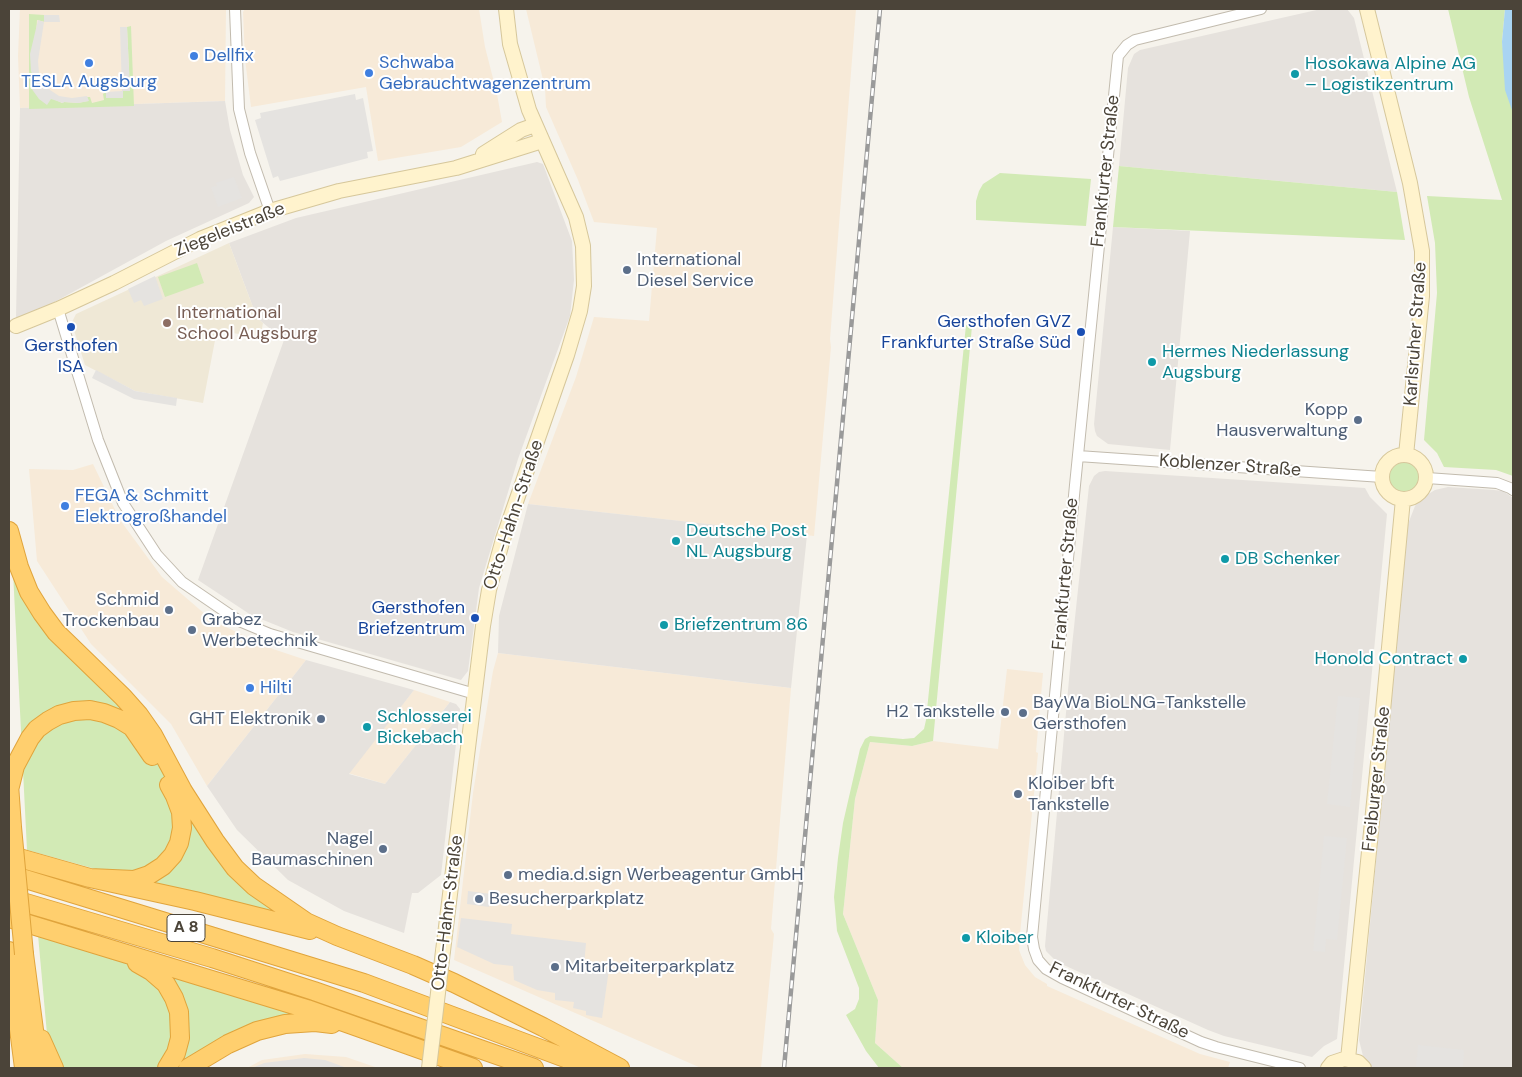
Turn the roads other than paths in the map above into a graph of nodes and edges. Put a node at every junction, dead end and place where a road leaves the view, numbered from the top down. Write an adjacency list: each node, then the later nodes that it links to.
1 (235, 9): 8 (street)
2 (506, 9): 5 (street, Otto-Hahn-Straße)
3 (1261, 9): 12 (street, Frankfurter Straße)
4 (1367, 9): 11 (street, Karlsruher Straße)
5 (535, 125): 6 (street, Otto-Hahn-Straße); 7 (street, Ziegeleistraße)
6 (542, 141): 7 (street, Ziegeleistraße); 18 (street, Otto-Hahn-Straße)
7 (456, 168): 8 (street, Ziegeleistraße)
8 (270, 211): 9 (street, Ziegeleistraße)
9 (58, 309): 10 (street, Ziegeleistraße); 18 (street)
10 (16, 326)
11 (1406, 455): 13 (street); 14 (street)
12 (1078, 456): 13 (street, Koblenzer Straße); 44 (street, Frankfurter Straße)
13 (1382, 476): 16 (street)
14 (1427, 478): 15 (street); 16 (street)
15 (1513, 490)
16 (1403, 499): 33 (street, Freiburger Straße)
17 (9, 531): 26 (highway)
18 (475, 694): 39 (street, Otto-Hahn-Straße, bridge)
19 (9, 784): 20 (highway)
20 (9, 790): 23 (highway); 28 (highway, bridge)
21 (9, 855): 23 (highway)
22 (9, 874): 42 (highway, A 8)
23 (90, 878): 26 (highway)
24 (9, 898): 41 (highway, A 8)
25 (9, 918): 27 (highway)
26 (337, 936): 43 (highway)
27 (110, 950): 32 (highway); 37 (highway)
28 (16, 952): 29 (highway); 30 (highway)
29 (14, 986): 31 (highway); 34 (highway)
30 (32, 1018): 35 (highway); 36 (highway)
31 (9, 1020)
32 (361, 1027): 38 (highway); 40 (highway)
33 (1348, 1059): 45 (street); 46 (street)
34 (24, 1068)
35 (39, 1068)
36 (54, 1068)
37 (167, 1068)
38 (188, 1068)
39 (429, 1068)
40 (473, 1068)
41 (534, 1068)
42 (592, 1068)
43 (620, 1068)
44 (1300, 1068)
45 (1328, 1068)
46 (1364, 1068)

